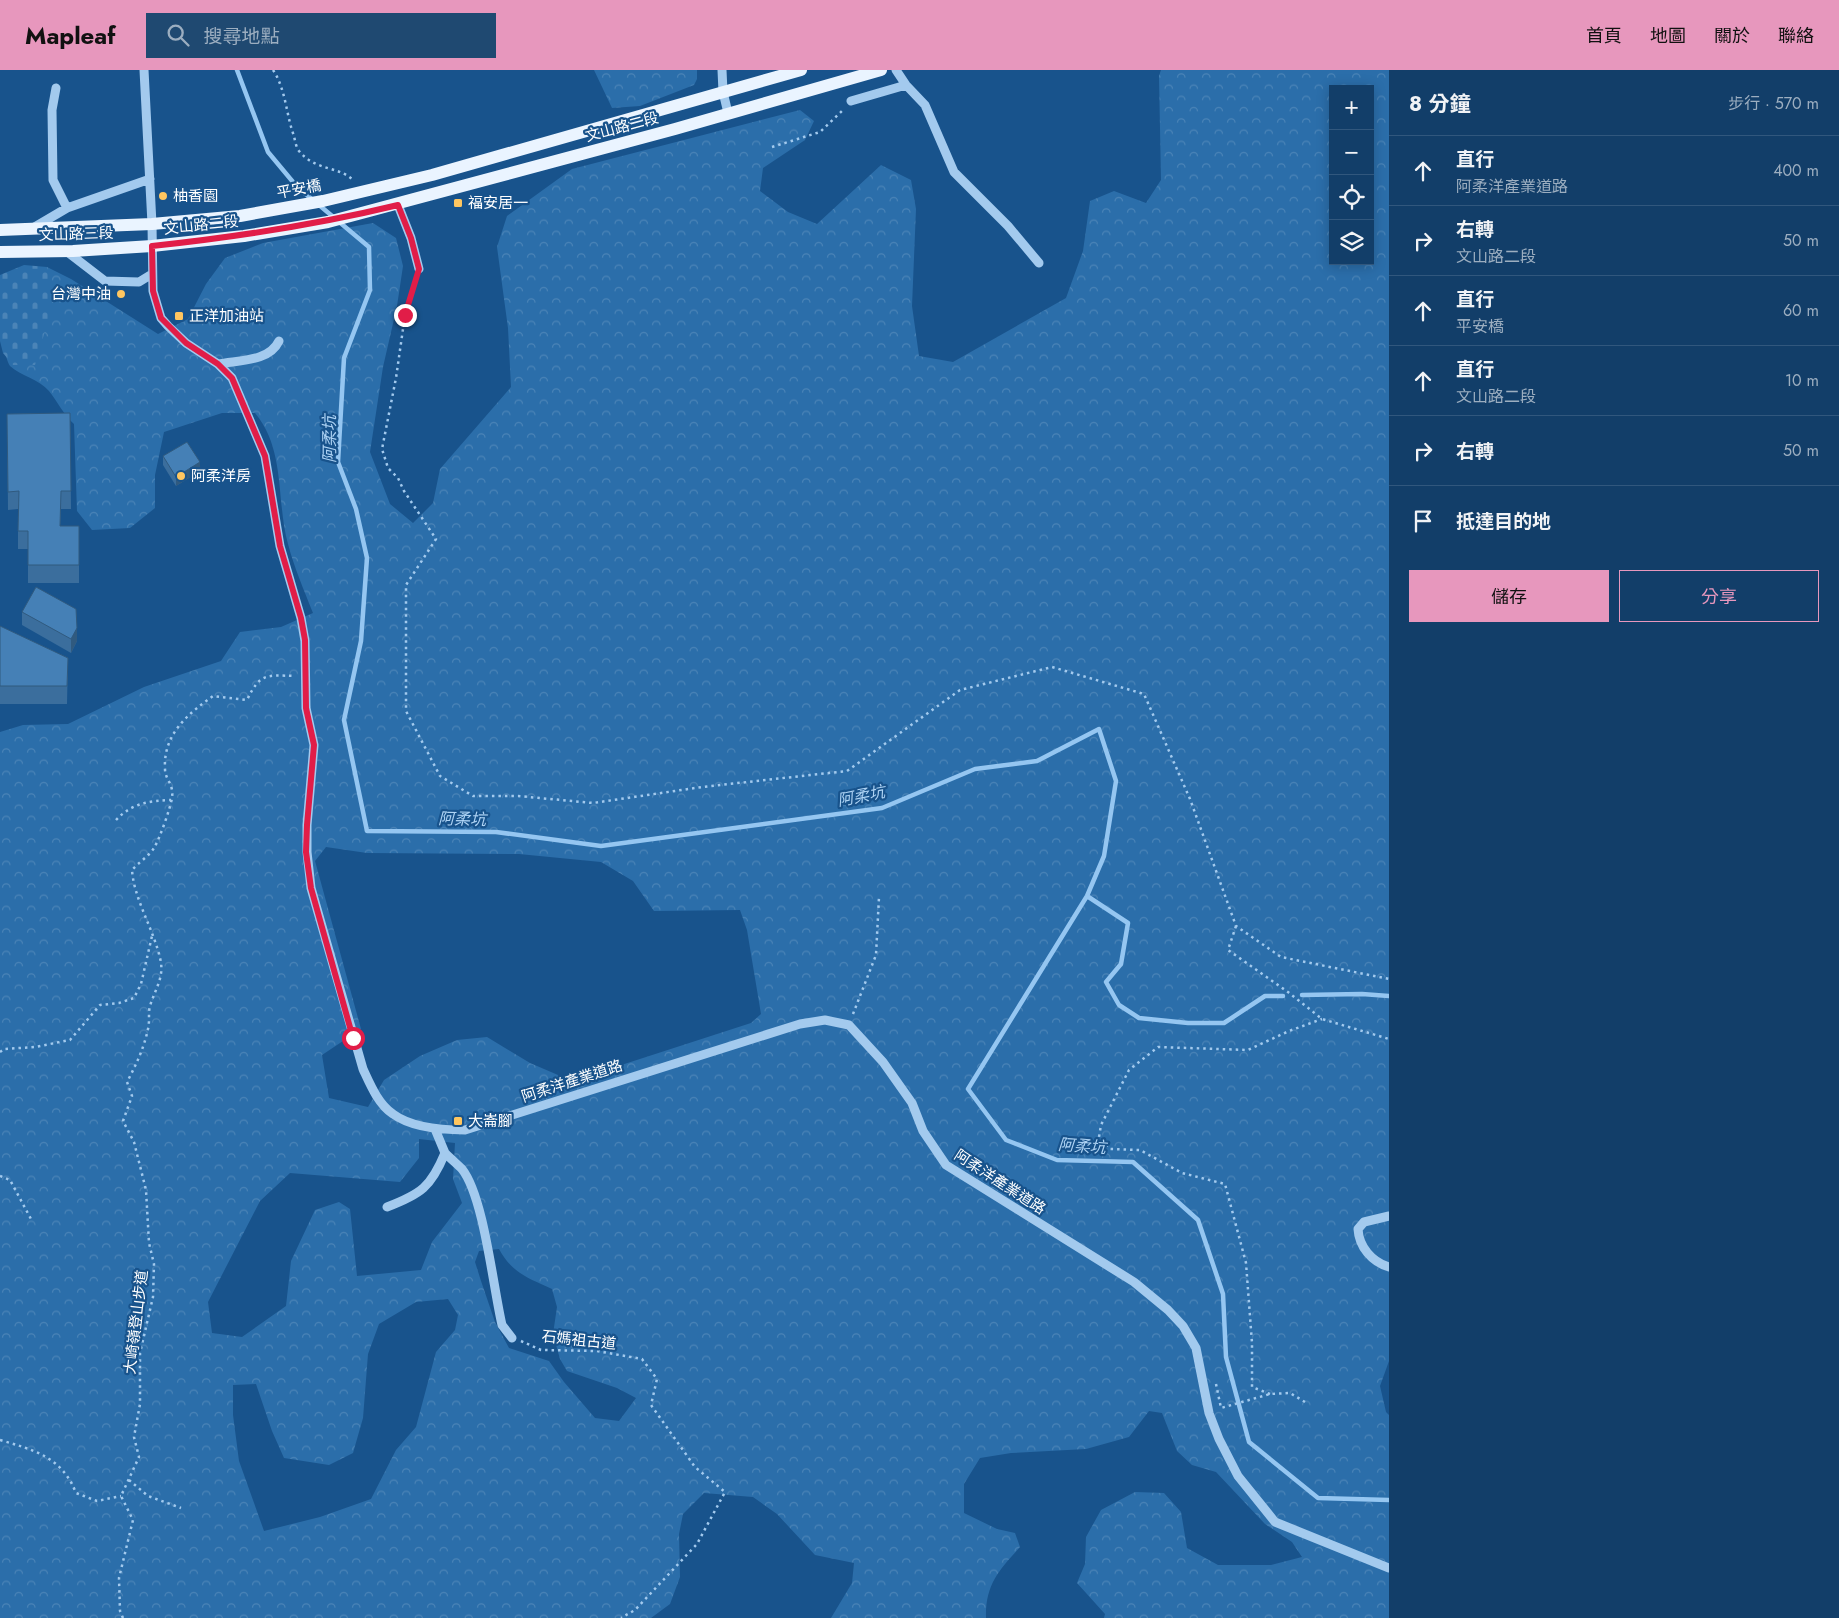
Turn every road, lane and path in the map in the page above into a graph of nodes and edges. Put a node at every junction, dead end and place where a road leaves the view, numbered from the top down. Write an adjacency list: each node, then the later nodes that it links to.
1 (144, 70): 13 (street, 阿柔洋產業道路)
2 (273, 70): 14 (path)
3 (722, 70): 9 (street)
4 (801, 70): 9 (main road, 文山路二段)
5 (880, 70): 11 (main road, 文山路二段)
6 (896, 70): 7 (street)
7 (906, 85): 10 (street); 24 (street)
8 (56, 88): 16 (street)
9 (723, 92): 11 (street); 14 (main road, 文山路二段)
10 (851, 101): 12 (path)
11 (728, 112): 15 (main road, 文山路二段)
12 (772, 147)
13 (150, 179): 16 (street); 18 (street, 阿柔洋產業道路)
14 (364, 192): 17 (main road, 平安橋)
15 (398, 205): 21 (main road, 文山路二段); 25 (street)
16 (67, 208): 19 (street)
17 (240, 216): 18 (main road, 文山路二段)
18 (152, 224): 19 (main road, 文山路三段); 21 (street, 阿柔洋產業道路)
19 (31, 229): 20 (main road, 文山路三段)
20 (0, 230)
21 (152, 246): 23 (main road, 文山路三段); 26 (street, 阿柔洋產業道路)
22 (0, 252): 23 (main road, 文山路三段)
23 (66, 252): 26 (street)
24 (1039, 263)
25 (419, 269): 33 (path)
26 (152, 274): 28 (street, 阿柔洋產業道路)
27 (279, 341): 28 (street)
28 (218, 364): 29 (street, 阿柔洋產業道路)
29 (304, 676): 30 (path, 大崎嶺登山步道); 40 (street, 阿柔洋產業道路)
30 (171, 800): 31 (path); 34 (path, 大崎嶺登山步道)
31 (116, 820)
32 (879, 897): 37 (path)
33 (1236, 926): 35 (path); 36 (path)
34 (152, 934): 39 (path); 52 (path, 大崎嶺登山步道)
35 (1389, 979)
36 (1322, 1019): 38 (path); 48 (path)
37 (849, 1025): 40 (street, 阿柔洋產業道路); 55 (street, 阿柔洋產業道路)
38 (1389, 1039)
39 (0, 1052)
40 (435, 1129): 41 (street)
41 (445, 1154): 43 (street); 47 (street)
42 (0, 1175): 45 (path)
43 (387, 1207)
44 (1389, 1216): 46 (street)
45 (31, 1219)
46 (1389, 1267)
47 (512, 1338): 57 (path, 石媽祖古道)
48 (1270, 1394): 49 (path); 50 (path)
49 (1219, 1396)
50 (1305, 1402)
51 (0, 1440): 53 (path)
52 (129, 1480): 53 (path, 大崎嶺登山步道); 54 (path)
53 (121, 1496): 56 (path)
54 (180, 1508)
55 (1389, 1568)
56 (122, 1618)
57 (621, 1618)

